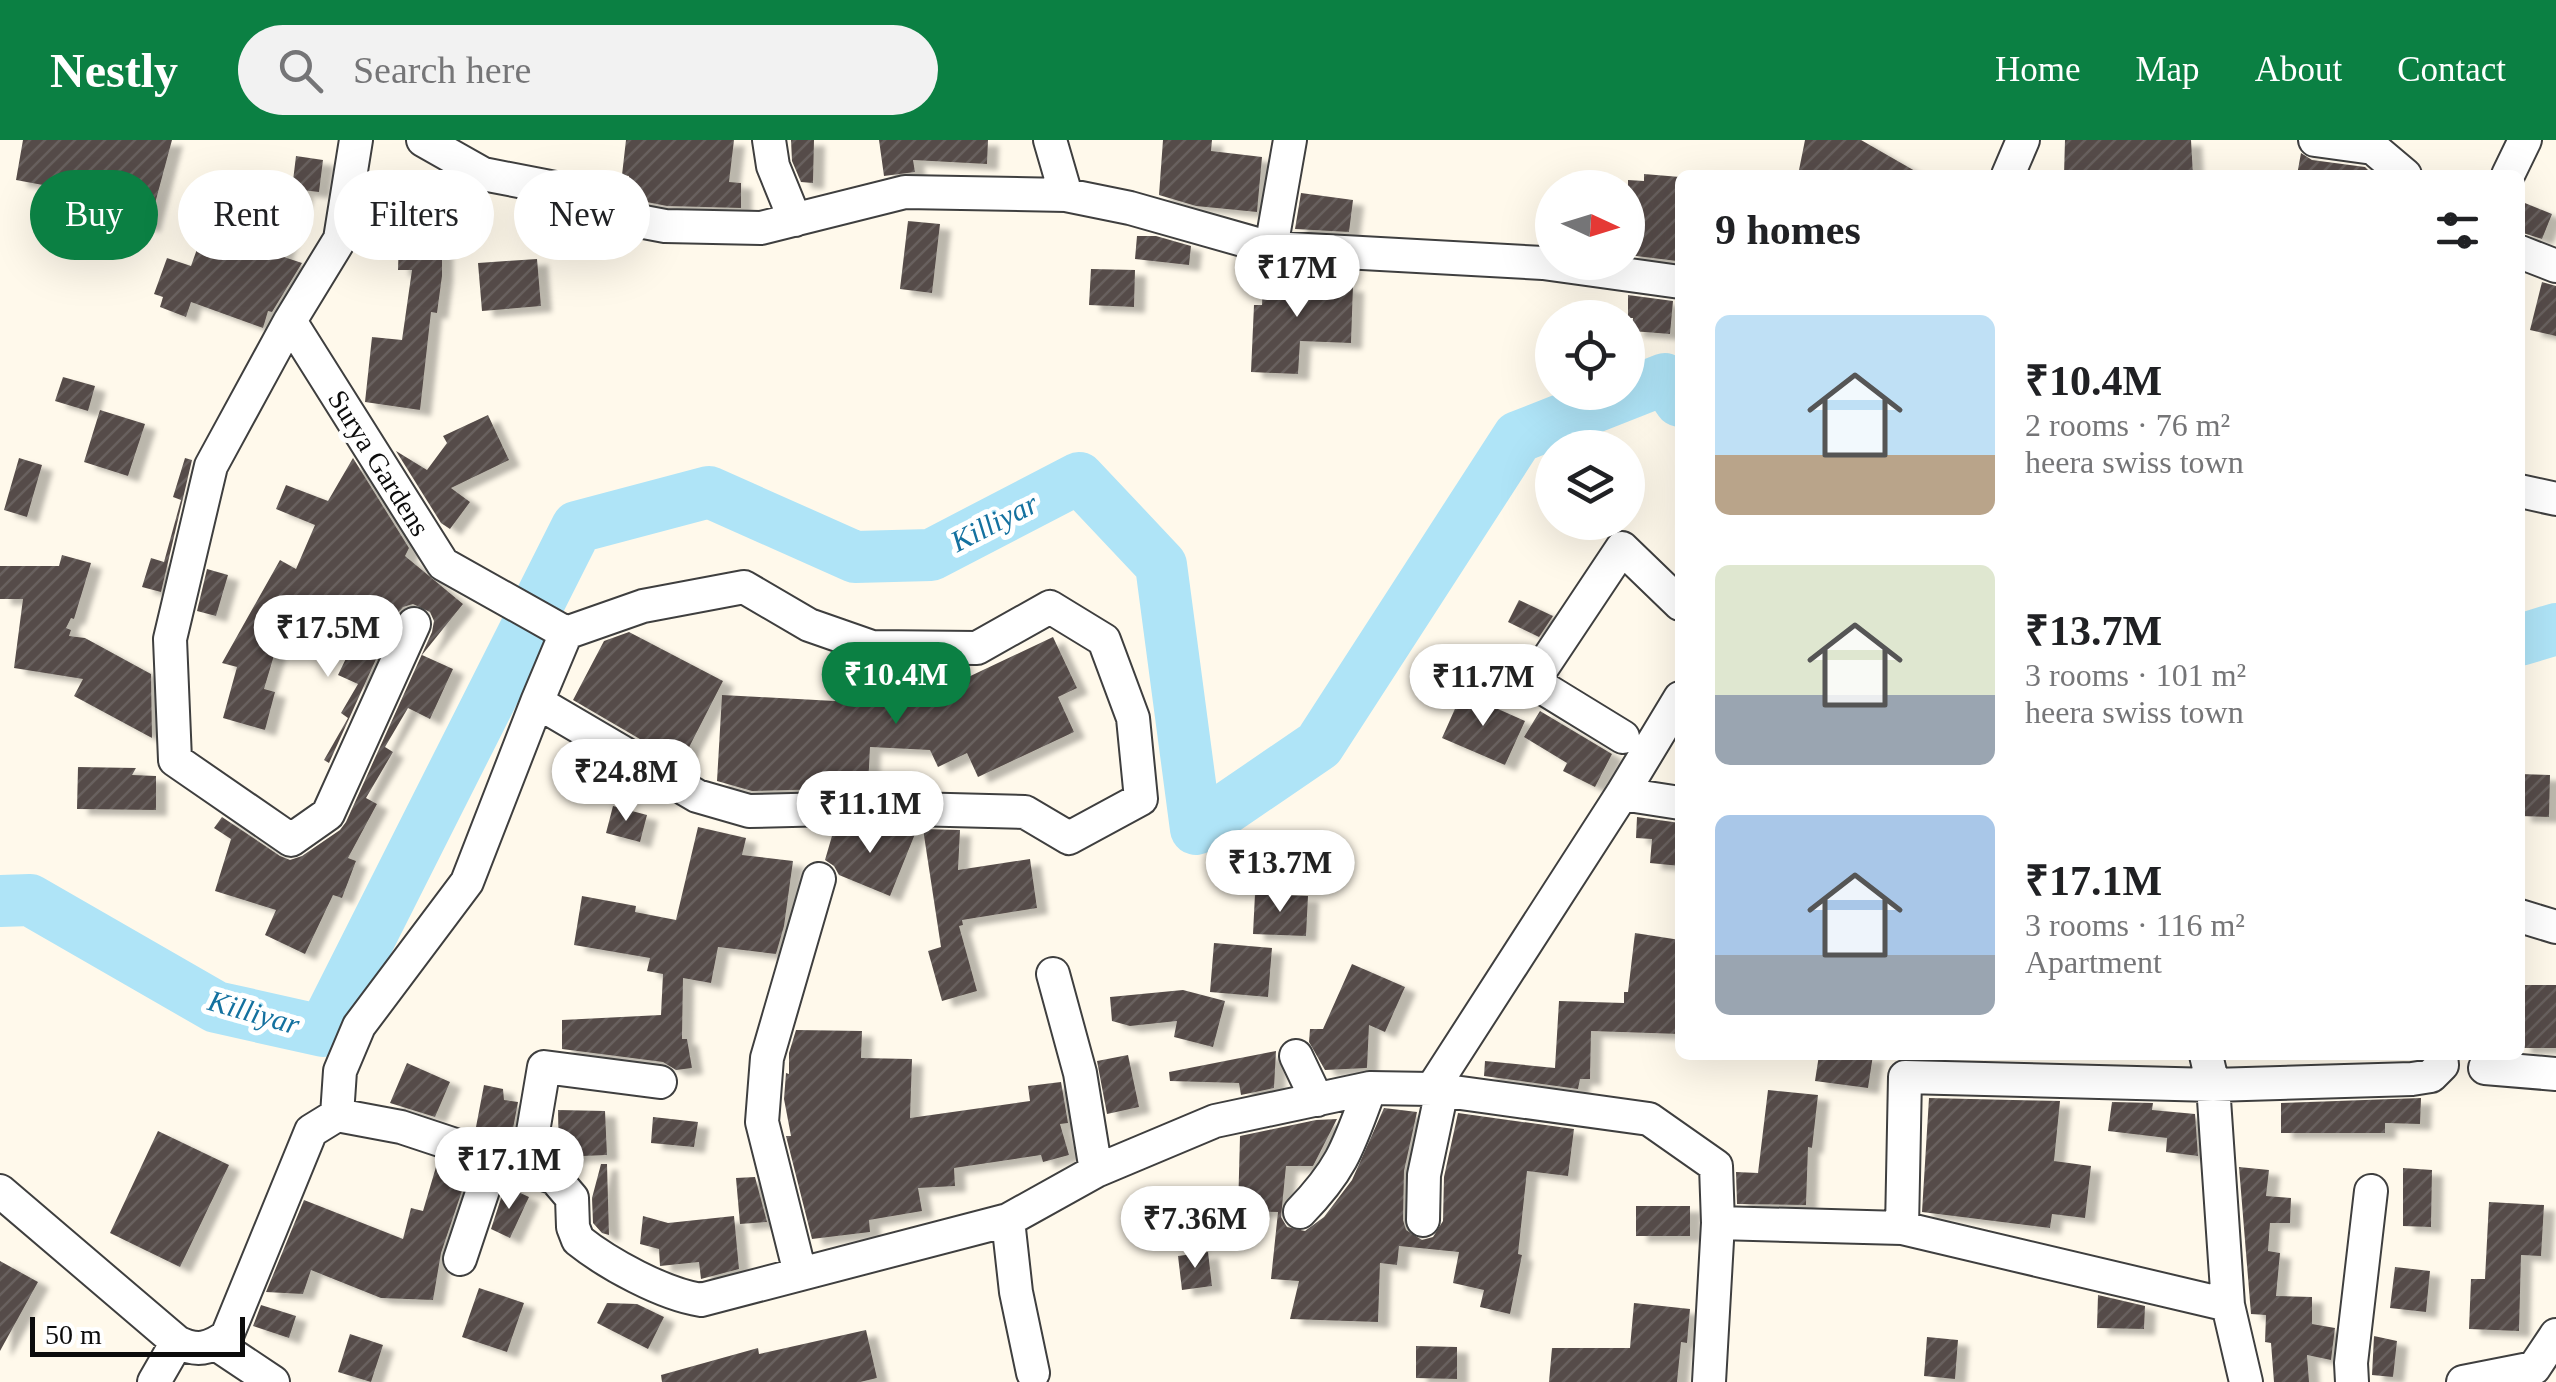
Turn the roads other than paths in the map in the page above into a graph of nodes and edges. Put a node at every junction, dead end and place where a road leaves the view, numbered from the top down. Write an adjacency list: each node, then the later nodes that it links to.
1 (356, 140): 18 (street)
2 (769, 140): 13 (street)
3 (1050, 140): 12 (street)
4 (1290, 140): 14 (street)
5 (2023, 140): 9 (street)
6 (2316, 140): 10 (street)
7 (2525, 140): 11 (street)
8 (434, 143): 13 (street)
9 (2010, 170)
10 (2399, 170)
11 (2510, 170)
12 (1066, 195): 13 (street); 14 (street)
13 (795, 220)
14 (1271, 248): 17 (street)
15 (2525, 254): 16 (street)
16 (2556, 266)
17 (1675, 281)
18 (290, 322): 22 (street); 23 (street, Surya Gardens)
19 (2525, 492): 20 (street)
20 (2556, 499)
21 (1675, 599): 26 (street)
22 (414, 624)
23 (566, 633): 24 (street); 24 (street)
24 (537, 702): 43 (street)
25 (1675, 706): 27 (street)
26 (1623, 738)
27 (1622, 794): 28 (street); 41 (street)
28 (1675, 802)
29 (819, 879): 55 (street)
30 (2525, 917): 31 (street)
31 (2556, 926)
32 (1053, 974): 46 (street)
33 (1296, 1056): 42 (street)
34 (2442, 1060): 37 (street)
35 (1926, 1066): 37 (street); 53 (street)
36 (2485, 1068): 38 (street)
37 (2209, 1070): 56 (street)
38 (2556, 1074)
39 (660, 1082): 45 (street)
40 (1370, 1088): 41 (street); 42 (street); 49 (street)
41 (1437, 1089): 51 (street); 52 (street)
42 (1317, 1100): 46 (street)
43 (337, 1115): 44 (street); 58 (street)
44 (494, 1157): 45 (street); 54 (street)
45 (526, 1167): 55 (street)
46 (1096, 1172): 50 (street)
47 (0, 1191): 58 (street)
48 (2370, 1191): 65 (street)
49 (1300, 1212)
50 (1008, 1220): 55 (street); 60 (street)
51 (1423, 1220)
52 (1718, 1223): 53 (street); 63 (street)
53 (1902, 1228): 56 (street)
54 (460, 1259)
55 (800, 1272)
56 (2228, 1305): 64 (street)
57 (2556, 1334): 59 (street)
58 (199, 1345): 61 (street); 62 (street)
59 (2545, 1368): 66 (street)
60 (1032, 1373)
61 (154, 1382)
62 (273, 1382)
63 (1709, 1382)
64 (2246, 1382)
65 (2352, 1382)
66 (2463, 1382)

